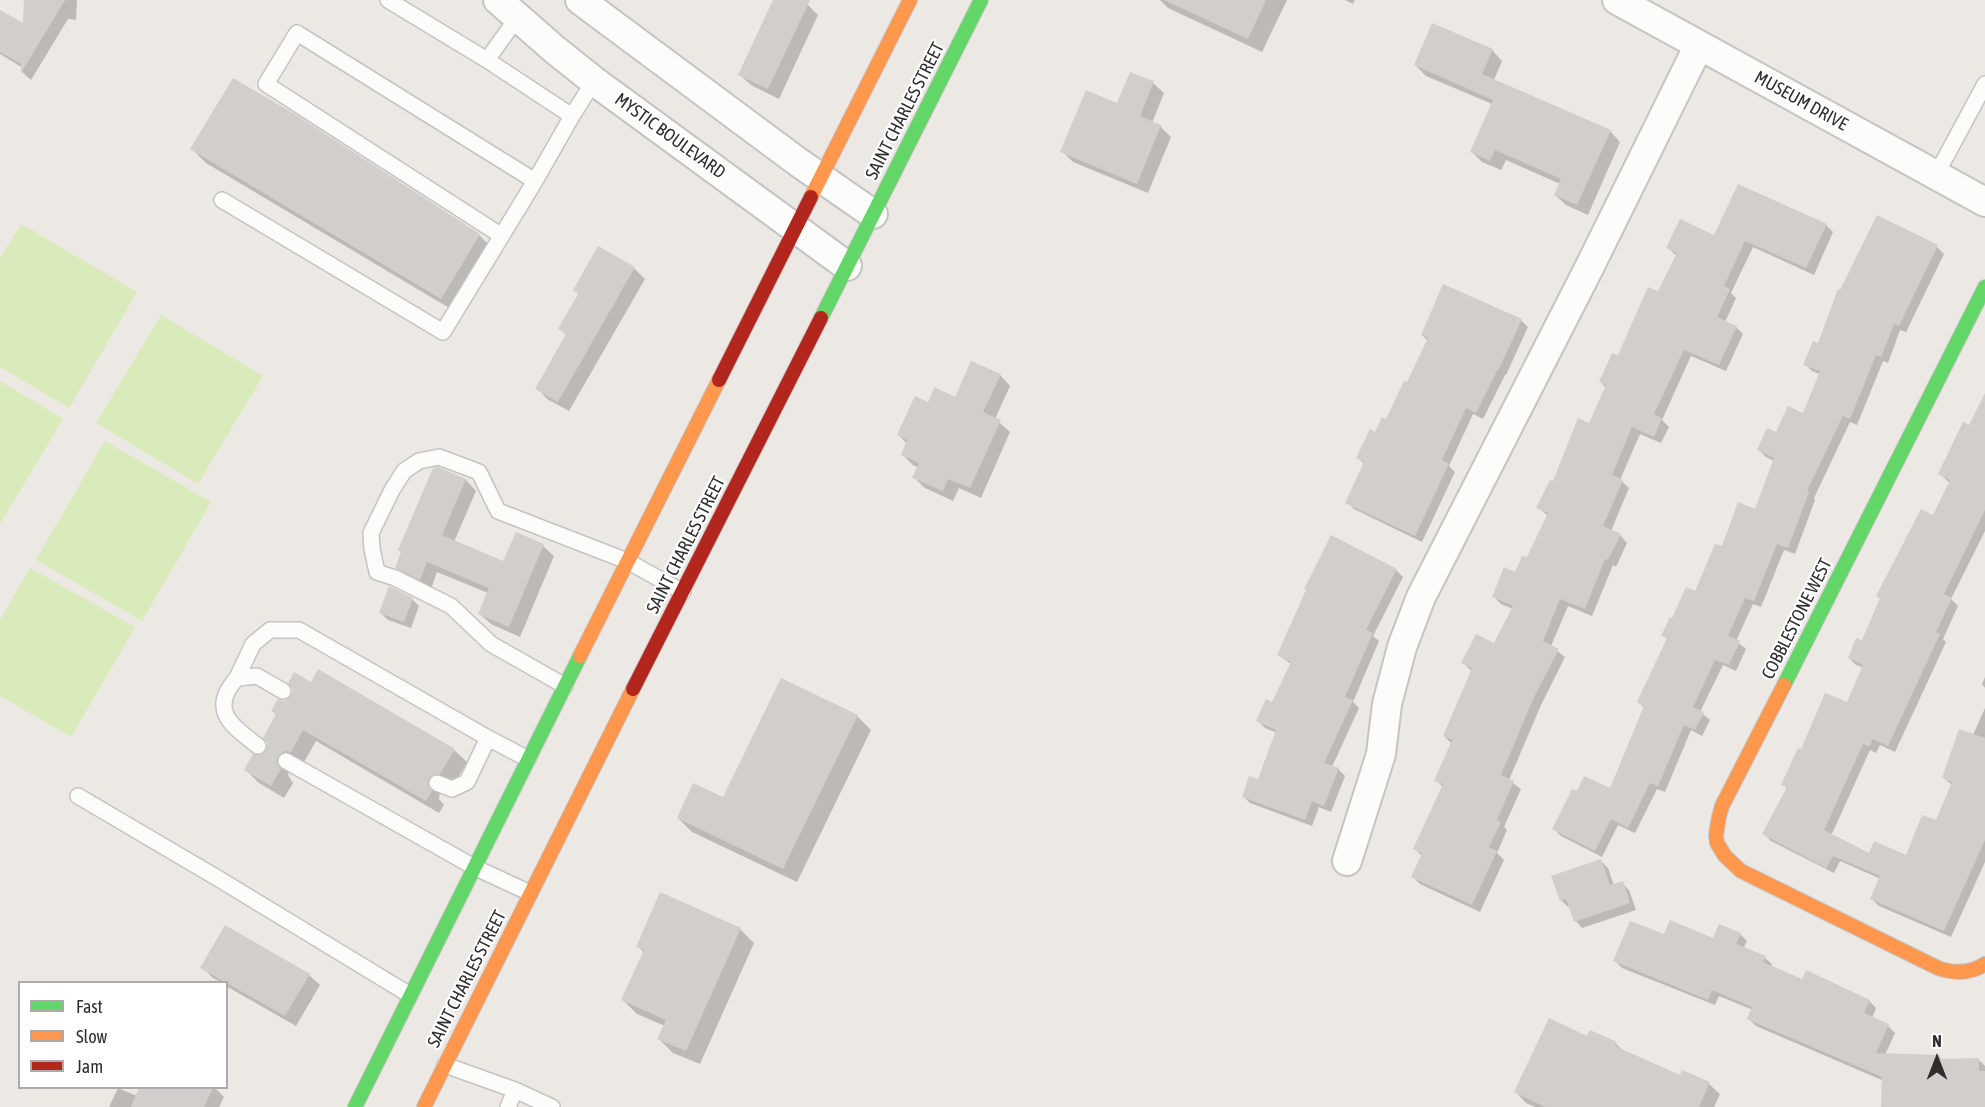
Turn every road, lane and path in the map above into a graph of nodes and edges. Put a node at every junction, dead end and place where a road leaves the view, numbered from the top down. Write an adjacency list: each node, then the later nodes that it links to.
1 (388, 0): 8 (lane)
2 (580, 0): 13 (street)
3 (909, 0): 13 (street)
4 (981, 0): 17 (street, SAINT CHARLES STREET)
5 (1617, 0): 7 (street, MUSEUM DRIVE)
6 (507, 9): 8 (lane); 9 (street, MYSTIC BOULEVARD)
7 (1699, 45): 12 (street, MUSEUM DRIVE); 33 (street)
8 (487, 60): 11 (lane)
9 (594, 81): 11 (lane); 18 (street, MYSTIC BOULEVARD)
10 (1985, 84): 12 (lane)
11 (572, 116): 14 (lane)
12 (1936, 175): 16 (street, MUSEUM DRIVE)
13 (820, 178): 17 (street); 18 (street)
14 (536, 181): 19 (lane); 19 (lane)
15 (222, 200): 19 (lane)
16 (1985, 202)
17 (873, 214): 20 (street, SAINT CHARLES STREET)
18 (795, 228): 20 (street, MYSTIC BOULEVARD); 22 (street)
19 (502, 236)
20 (847, 266): 23 (street, SAINT CHARLES STREET)
21 (1985, 287): 36 (street, COBBLESTONE WEST)
22 (627, 561): 23 (lane); 25 (street); 25 (lane)
23 (683, 592): 35 (street, SAINT CHARLES STREET)
24 (237, 678): 26 (lane); 27 (lane); 28 (lane)
25 (565, 686): 29 (street)
26 (283, 691)
27 (488, 738): 29 (lane); 31 (lane)
28 (258, 746)
29 (528, 759): 34 (street)
30 (286, 761): 34 (lane)
31 (437, 783)
32 (78, 796): 37 (lane)
33 (1347, 861)
34 (474, 867): 35 (lane); 37 (street)
35 (530, 893): 38 (street, SAINT CHARLES STREET)
36 (1985, 964)
37 (410, 995): 40 (street)
38 (445, 1065): 39 (lane); 41 (street, SAINT CHARLES STREET)
39 (515, 1090): 42 (lane); 43 (lane)
40 (355, 1107)
41 (424, 1107)
42 (508, 1107)
43 (552, 1107)

